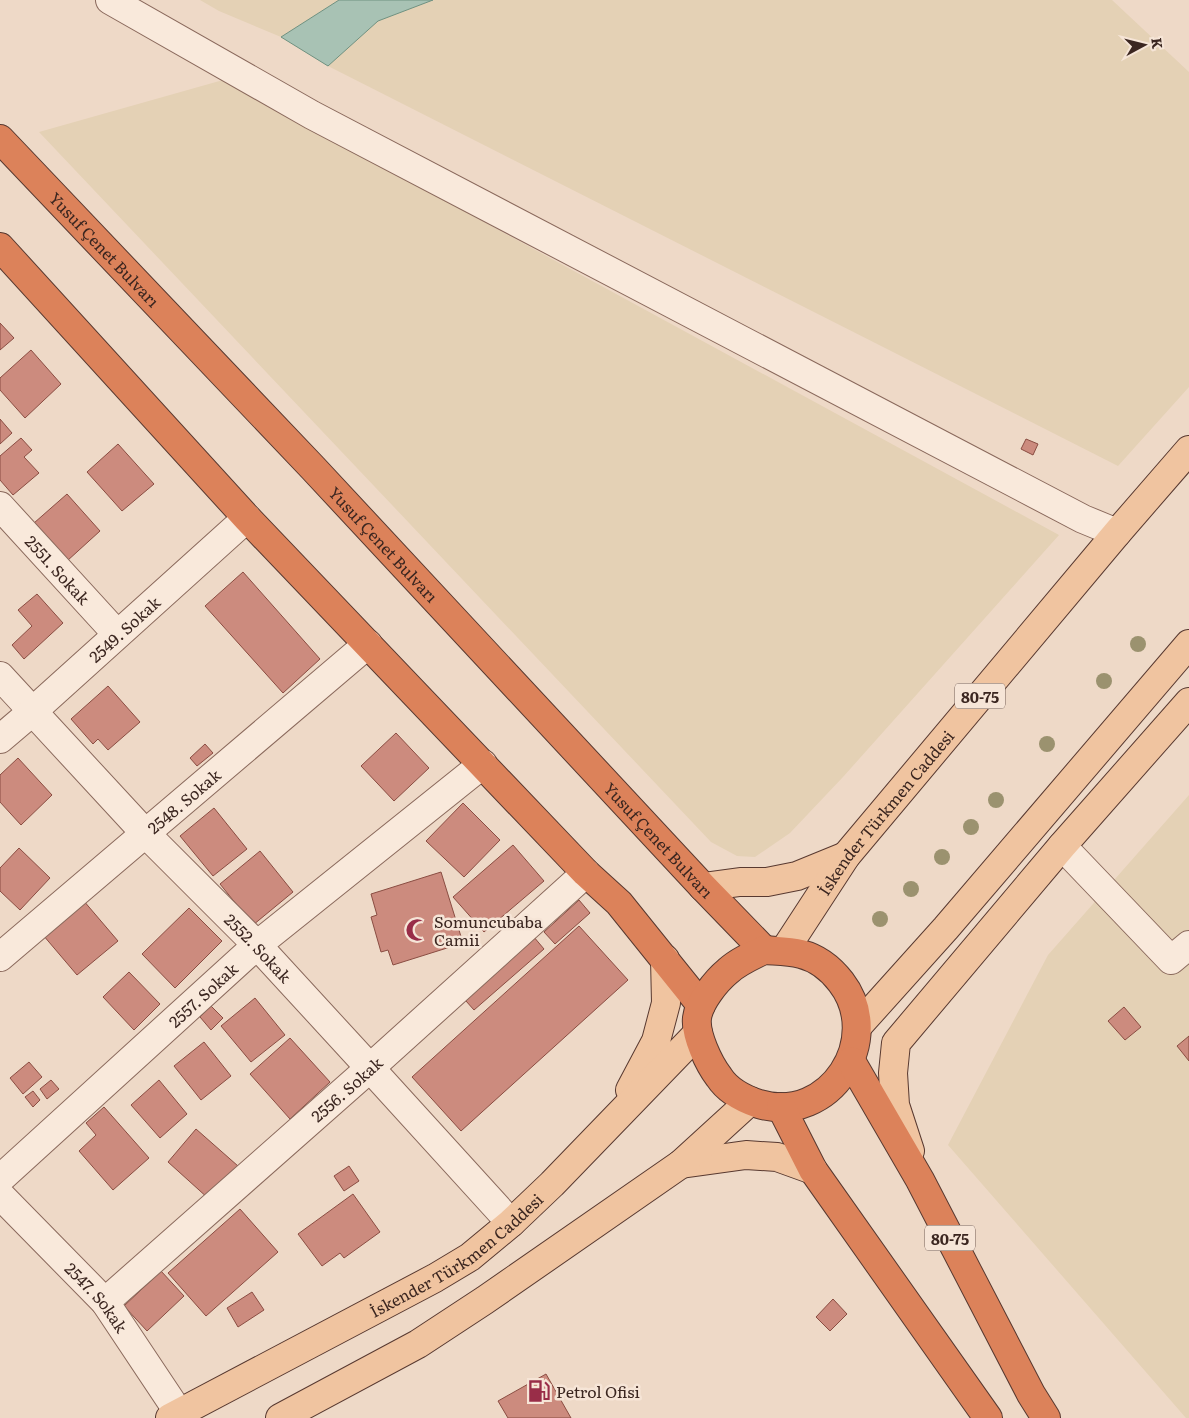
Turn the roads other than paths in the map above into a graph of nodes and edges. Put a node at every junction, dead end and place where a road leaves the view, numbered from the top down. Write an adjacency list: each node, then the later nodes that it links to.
1 (110, 0): 7 (street)
2 (0, 139): 20 (highway, Yusuf Çenet Bulvarı)
3 (0, 247): 6 (highway)
4 (1189, 450): 7 (main road, İskender Türkmen Caddesi / 80-75)
5 (0, 506): 8 (street, 2551. Sokak)
6 (247, 518): 8 (street, 2549. Sokak); 9 (highway)
7 (1116, 533): 18 (main road, İskender Türkmen Caddesi / 80-75)
8 (117, 634): 13 (street, 2549. Sokak)
9 (368, 644): 15 (highway); 16 (street, 2548. Sokak)
10 (1189, 644): 27 (main road)
11 (0, 676): 13 (street, 2552. Sokak)
12 (1189, 702): 17 (main road)
13 (33, 711): 14 (street, 2549. Sokak); 16 (street, 2552. Sokak)
14 (0, 739)
15 (483, 764): 19 (highway); 22 (street, 2557. Sokak)
16 (144, 833): 22 (street, 2552. Sokak); 24 (street, 2548. Sokak)
17 (1062, 846): 21 (street); 37 (main road)
18 (846, 856): 20 (main road); 23 (main road, İskender Türkmen Caddesi / 80-75)
19 (586, 873): 25 (highway); 30 (street, 2556. Sokak)
20 (703, 887): 23 (highway, Yusuf Çenet Bulvarı)
21 (1189, 945)
22 (257, 946): 30 (street, 2552. Sokak); 36 (street, 2557. Sokak)
23 (774, 950): 26 (highway, 80-75); 27 (highway)
24 (0, 957)
25 (665, 959): 26 (highway); 33 (main road)
26 (701, 1005): 28 (highway)
27 (857, 1027): 29 (highway)
28 (698, 1033): 31 (highway); 33 (main road, İskender Türkmen Caddesi)
29 (851, 1061): 32 (highway); 37 (highway, 80-75)
30 (370, 1068): 39 (street, 2552. Sokak); 40 (street, 2556. Sokak)
31 (750, 1101): 32 (highway); 34 (main road)
32 (781, 1107): 35 (highway)
33 (614, 1121): 39 (main road, İskender Türkmen Caddesi)
34 (681, 1164): 35 (main road); 42 (main road)
35 (812, 1170): 43 (highway)
36 (0, 1179)
37 (920, 1180): 44 (highway, 80-75)
38 (0, 1195): 40 (street, 2547. Sokak)
39 (511, 1223): 41 (main road, İskender Türkmen Caddesi)
40 (105, 1302): 41 (street, 2547. Sokak)
41 (174, 1416)
42 (280, 1418)
43 (988, 1418)
44 (1046, 1418)

